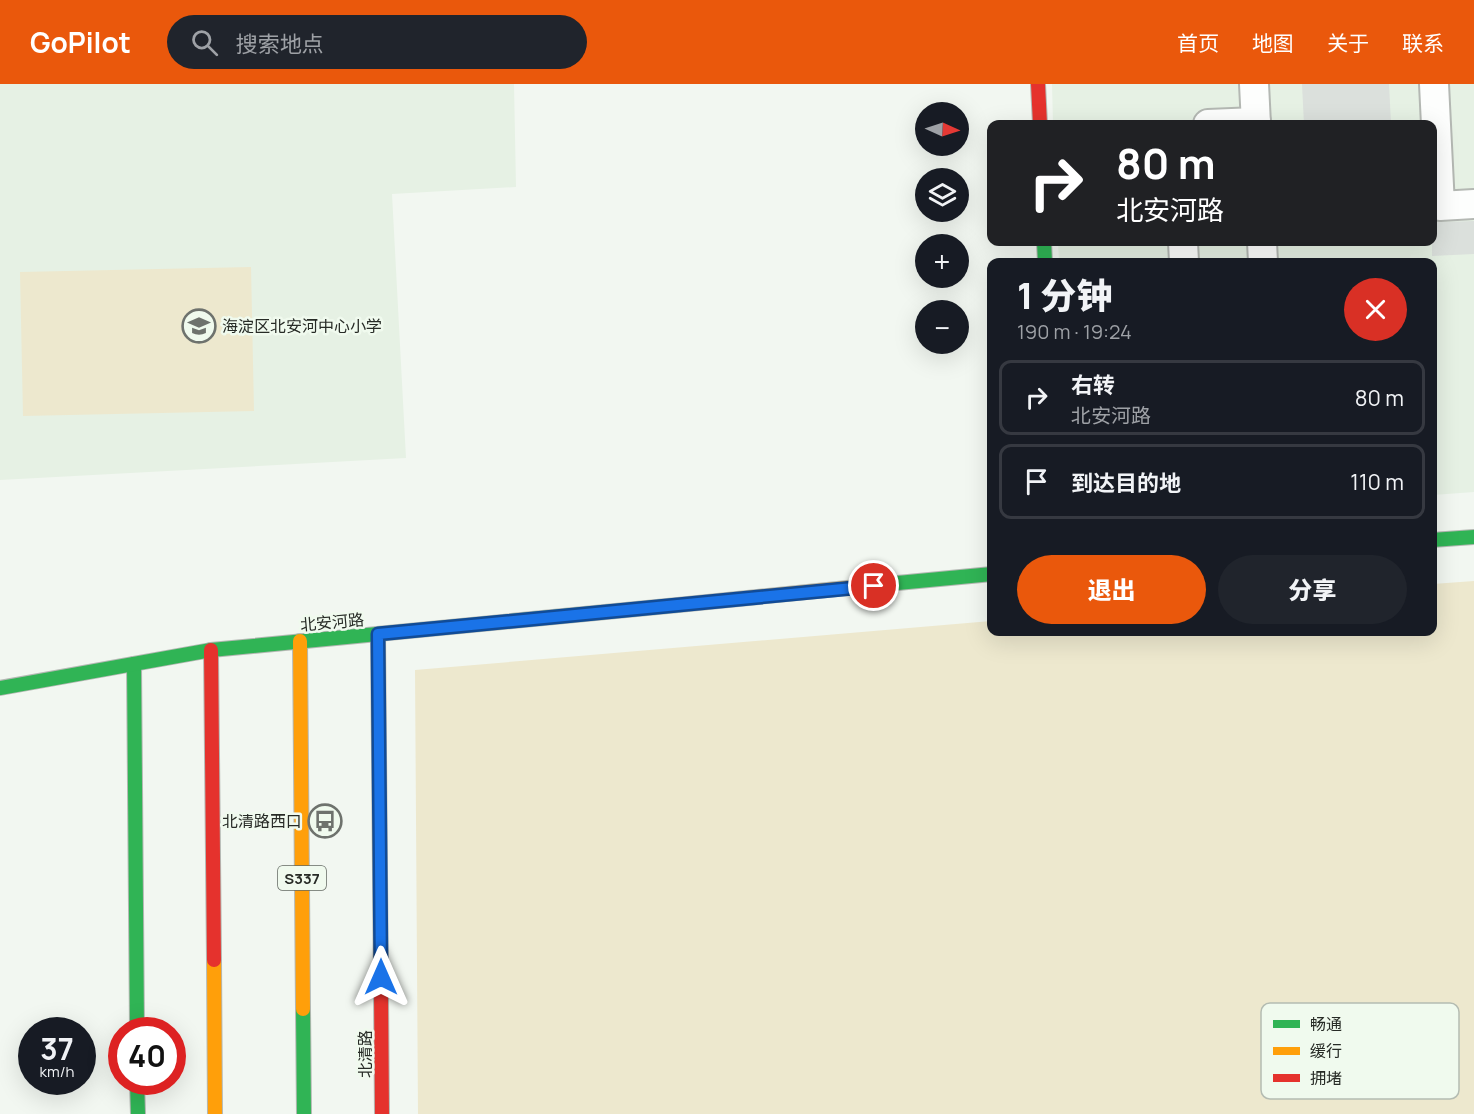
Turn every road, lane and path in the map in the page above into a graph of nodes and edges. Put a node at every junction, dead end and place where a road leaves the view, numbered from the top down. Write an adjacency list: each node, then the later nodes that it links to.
1 (1038, 84): 4 (street)
2 (1254, 84): 5 (street)
3 (1434, 84): 6 (street)
4 (1040, 120)
5 (1256, 120)
6 (1436, 120)
7 (1437, 145): 8 (street)
8 (1474, 204)
9 (1474, 537): 10 (street)
10 (1437, 540)
11 (987, 574): 12 (street, 北安河路)
12 (378, 634): 13 (street, 北安河路); 22 (street, 北清路)
13 (300, 641): 14 (street, 北安河路); 21 (street, S337)
14 (211, 650): 15 (street, 北安河路); 20 (street)
15 (134, 664): 16 (street, 北安河路); 17 (street)
16 (0, 688)
17 (137, 1017)
18 (137, 1095): 19 (street)
19 (138, 1114)
20 (215, 1114)
21 (304, 1114)
22 (382, 1114)

